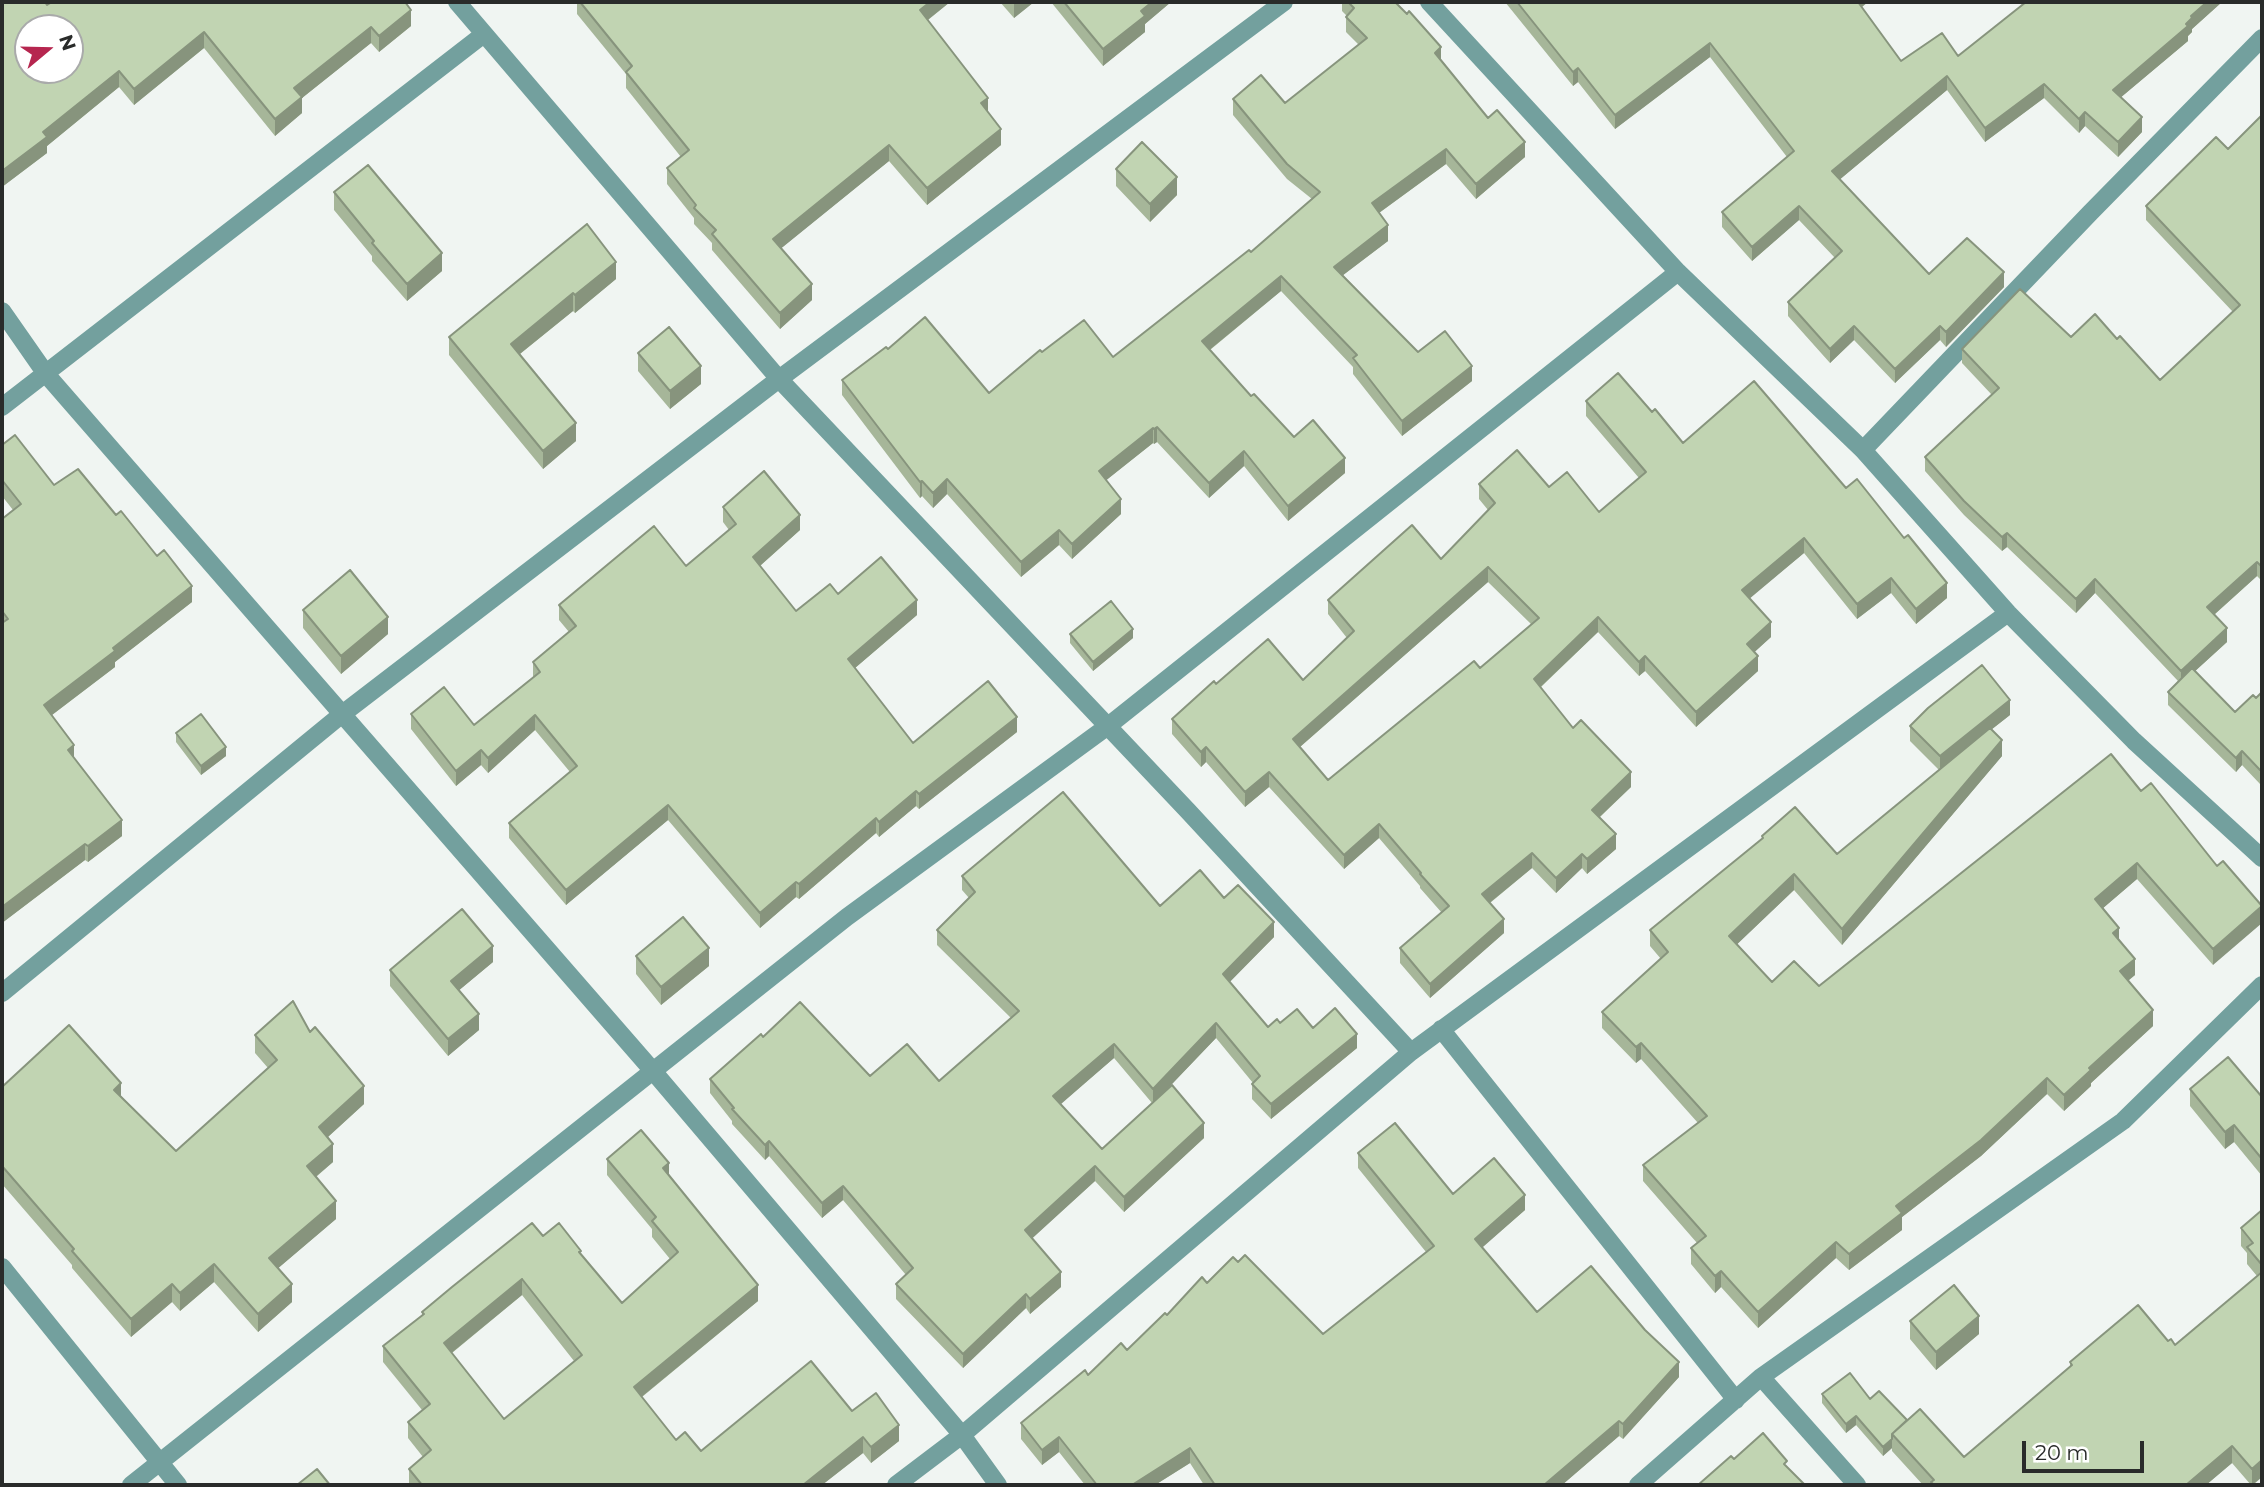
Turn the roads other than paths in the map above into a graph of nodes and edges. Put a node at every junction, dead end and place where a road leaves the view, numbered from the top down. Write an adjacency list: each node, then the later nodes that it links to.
1 (457, 2): 4 (street)
2 (1284, 2): 9 (street)
3 (1429, 2): 6 (street)
4 (484, 34): 8 (street); 9 (street)
5 (2262, 38): 11 (street)
6 (1678, 272): 11 (street); 14 (street)
7 (2, 311): 8 (street)
8 (46, 374): 10 (street); 13 (street)
9 (779, 379): 13 (street); 14 (street)
10 (2, 407)
11 (1863, 450): 12 (street)
12 (2008, 613): 15 (street); 18 (street)
13 (341, 715): 17 (street); 20 (street)
14 (1108, 726): 19 (street); 20 (street)
15 (2262, 858)
16 (2262, 985): 22 (street)
17 (2, 993)
18 (1441, 1029): 19 (street); 23 (street)
19 (1410, 1052): 24 (street)
20 (653, 1071): 24 (street); 25 (street)
21 (2, 1268): 25 (street)
22 (1762, 1377): 23 (street); 31 (street)
23 (1736, 1400): 30 (street)
24 (962, 1435): 28 (street); 29 (street)
25 (160, 1462): 26 (street); 27 (street)
26 (131, 1485)
27 (178, 1485)
28 (896, 1485)
29 (998, 1485)
30 (1638, 1485)
31 (1857, 1485)

